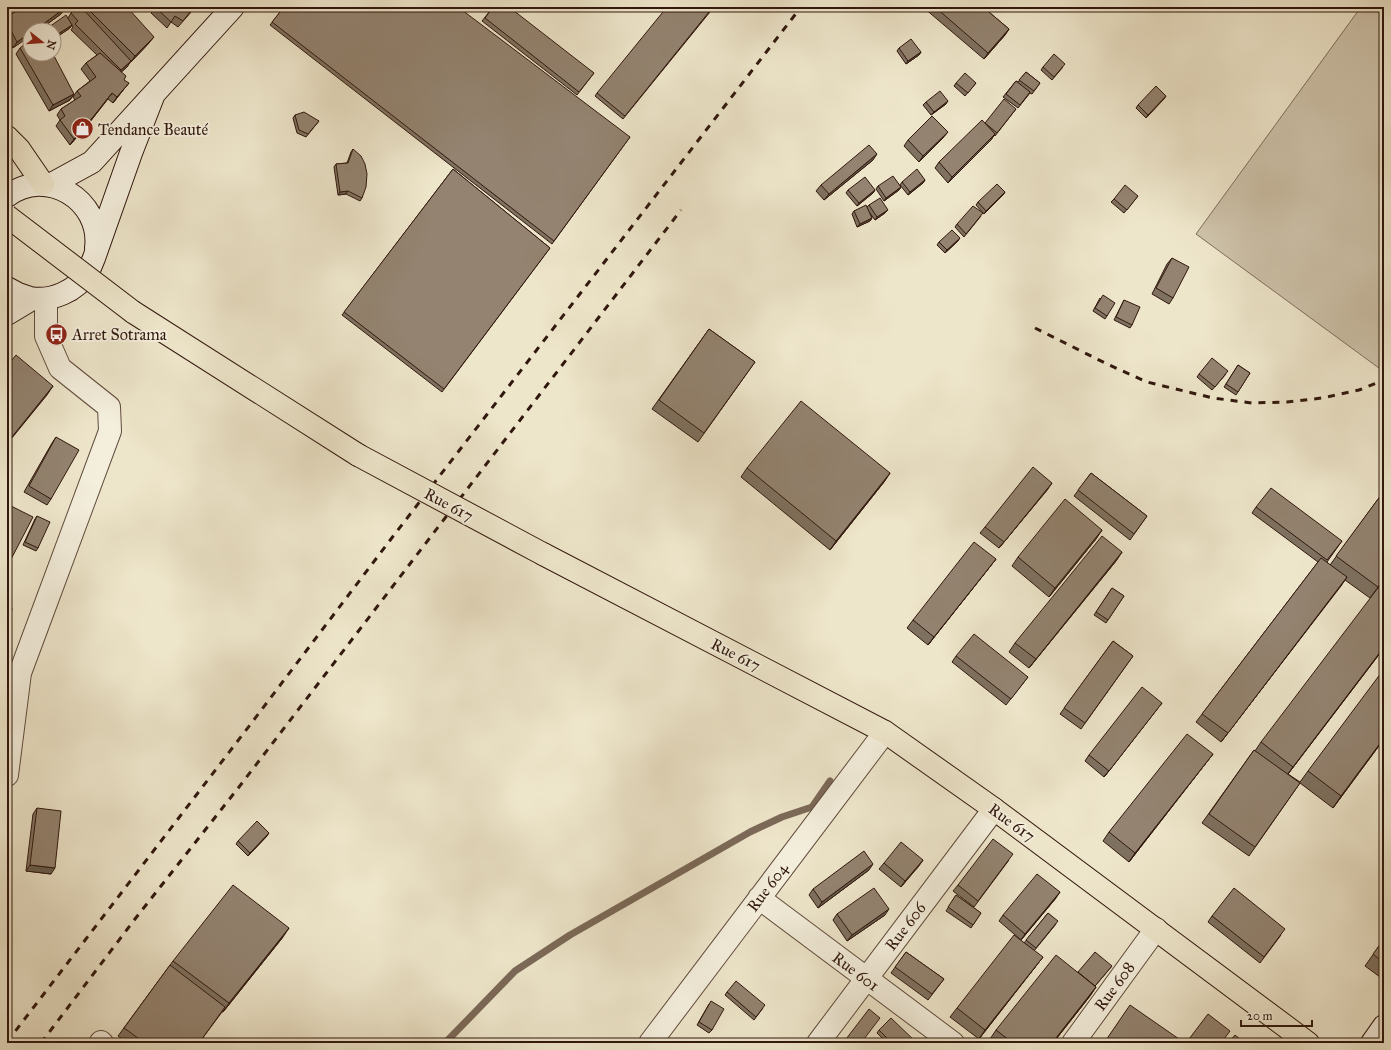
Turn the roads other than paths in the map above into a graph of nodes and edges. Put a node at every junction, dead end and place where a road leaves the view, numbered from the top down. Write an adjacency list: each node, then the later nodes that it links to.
1 (233, 7): 2 (street)
2 (154, 94): 4 (street); 7 (street)
3 (7, 137): 4 (highway)
4 (47, 185): 5 (street); 7 (street)
5 (7, 196)
6 (7, 216): 11 (highway, Rue 617, bridge)
7 (94, 258): 9 (street)
8 (7, 288): 9 (street)
9 (39, 299): 10 (street); 12 (street)
10 (7, 314)
11 (885, 732): 13 (highway, Rue 617); 14 (street, Rue 604)
12 (7, 775)
13 (994, 809): 15 (highway, Rue 617); 16 (street, Rue 606)
14 (759, 898): 16 (street, Rue 601); 18 (street, Rue 604)
15 (1156, 929): 21 (street, Rue 608); 22 (highway, Rue 617)
16 (866, 978): 19 (street, Rue 606); 20 (street, Rue 601)
17 (1384, 1026): 23 (street)
18 (650, 1043)
19 (818, 1043)
20 (953, 1043)
21 (1072, 1043)
22 (1308, 1043)
23 (1372, 1043)

